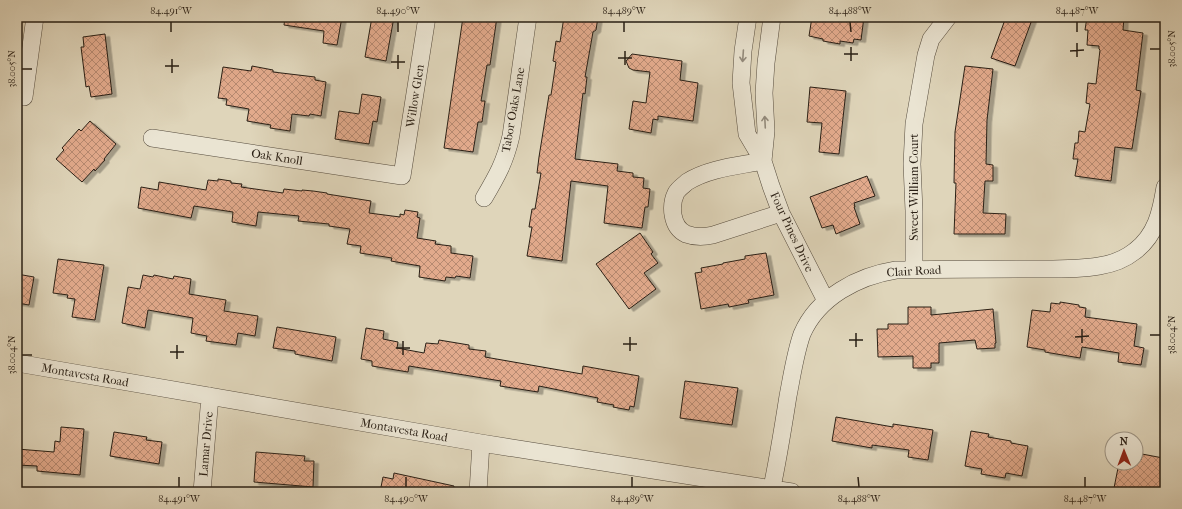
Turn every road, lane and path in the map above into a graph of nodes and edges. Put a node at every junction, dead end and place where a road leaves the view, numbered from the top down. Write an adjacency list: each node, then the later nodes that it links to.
1 (35, 17): 7 (street)
2 (427, 17): 10 (street, Willow Glen)
3 (528, 17): 12 (street, Tabor Oaks Lane)
4 (748, 17): 9 (street, Four Pines Drive, one-way to 9)
5 (772, 17): 9 (street, Four Pines Drive, one-way to 5)
6 (948, 17): 14 (street, Sweet William Court)
7 (24, 97)
8 (152, 138): 10 (street, Oak Knoll)
9 (763, 161): 13 (street, Four Pines Drive); 13 (street)
10 (402, 176)
11 (1165, 187): 14 (street, Clair Road)
12 (484, 198)
13 (781, 214): 15 (street, Four Pines Drive)
14 (914, 270): 15 (street, Clair Road)
15 (826, 301): 19 (street, Clair Road)
16 (17, 363): 17 (street, Montavesta Road)
17 (210, 396): 18 (street, Montavesta Road); 20 (street, Lamar Drive)
18 (481, 443): 19 (street, Montavesta Road); 21 (street)
19 (771, 490): 22 (street, Montavesta Road)
20 (202, 492)
21 (478, 492)
22 (792, 492)

